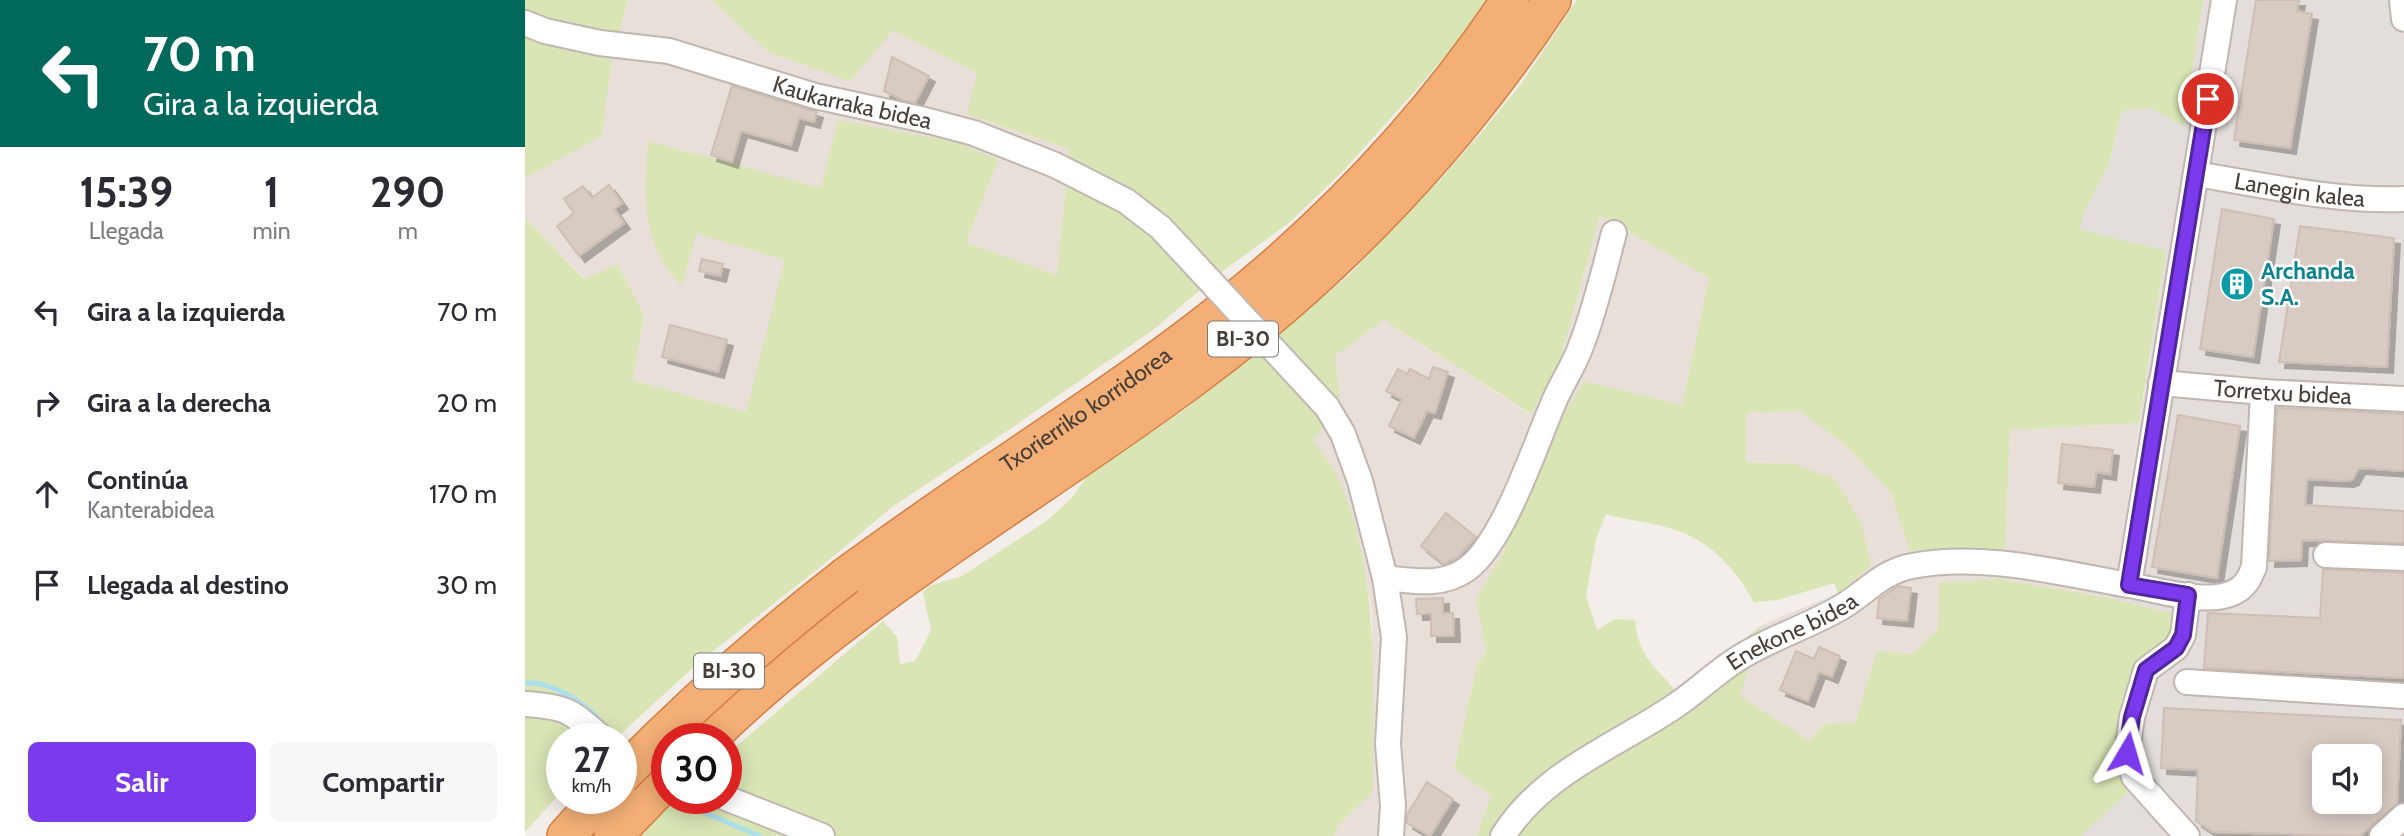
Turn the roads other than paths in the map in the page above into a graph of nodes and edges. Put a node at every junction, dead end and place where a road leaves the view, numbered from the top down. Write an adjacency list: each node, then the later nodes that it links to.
1 (1510, 0): 17 (highway, Txorierriko korridorea / BI-30)
2 (1552, 0): 17 (highway, Txorierriko korridorea / BI-30)
3 (2224, 0): 7 (street)
4 (2402, 0): 5 (street)
5 (2404, 19)
6 (525, 23): 15 (street, Kaukarraka bidea, bridge)
7 (2196, 174): 8 (street, Lanegin kalea); 10 (street)
8 (2404, 199)
9 (1614, 233): 15 (street)
10 (2161, 383): 11 (street, Torretxu bidea); 16 (street)
11 (2263, 392): 12 (street, Torretxu bidea); 18 (street, Enekone bidea)
12 (2404, 399)
13 (2326, 555): 14 (street)
14 (2404, 558)
15 (1385, 578): 32 (street)
16 (2129, 585): 18 (street, Enekone bidea); 33 (street, Enekone bidea)
17 (856, 590): 23 (highway, Txorierriko korridorea / BI-30); 24 (highway, Txorierriko korridorea / BI-30, bridge)
18 (2188, 595): 34 (street)
19 (2187, 682): 20 (street)
20 (2404, 696)
21 (525, 704): 22 (street)
22 (585, 723)
23 (726, 723)
24 (637, 760)
25 (651, 797): 30 (highway)
26 (742, 804): 31 (street)
27 (586, 814): 29 (highway)
28 (2404, 816): 35 (street)
29 (566, 836)
30 (613, 836)
31 (822, 836)
32 (1391, 836)
33 (1503, 836)
34 (2187, 836)
35 (2382, 836)

